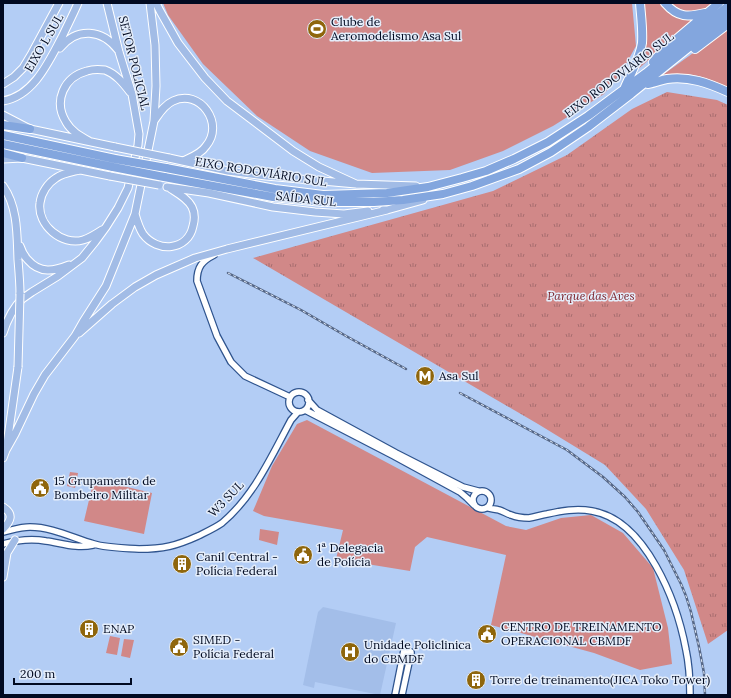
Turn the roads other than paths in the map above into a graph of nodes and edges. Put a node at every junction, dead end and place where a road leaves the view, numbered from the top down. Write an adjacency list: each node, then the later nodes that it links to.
1 (59, 3): 16 (main road)
2 (78, 3): 14 (main road, EIXO L SUL)
3 (107, 3): 13 (main road, SETOR POLICIAL)
4 (150, 3): 24 (main road)
5 (156, 3): 36 (main road)
6 (640, 3): 18 (highway)
7 (665, 3): 10 (highway)
8 (719, 3): 10 (highway)
9 (728, 6): 15 (highway, EIXO RODOVIÁRIO SUL)
10 (708, 12): 15 (highway)
11 (728, 16): 21 (highway, EIXO RODOVIÁRIO SUL)
12 (728, 24): 17 (highway)
13 (119, 52): 14 (main road); 20 (main road, SETOR POLICIAL)
14 (49, 60): 22 (main road, EIXO L SUL)
15 (646, 73): 18 (highway, EIXO RODOVIÁRIO SUL)
16 (3, 84)
17 (648, 84): 19 (highway); 21 (highway)
18 (625, 88): 39 (highway, EIXO RODOVIÁRIO SUL)
19 (728, 92)
20 (132, 94): 27 (main road); 43 (main road, SETOR POLICIAL)
21 (632, 94): 40 (highway, EIXO RODOVIÁRIO SUL)
22 (3, 101)
23 (4, 119): 25 (highway)
24 (154, 121): 32 (main road); 42 (main road)
25 (30, 129): 27 (main road)
26 (3, 135): 33 (highway, EIXO RODOVIÁRIO SUL)
27 (89, 142): 32 (main road, SAÍDA SUL, bridge)
28 (3, 144): 33 (highway, EIXO RODOVIÁRIO SUL)
29 (3, 152): 30 (highway)
30 (22, 158): 31 (main road); 34 (main road)
31 (3, 159)
32 (183, 161): 36 (main road, SAÍDA SUL)
33 (114, 163): 35 (highway, EIXO RODOVIÁRIO SUL, bridge)
34 (80, 170): 38 (main road, bridge); 43 (main road)
35 (165, 173): 39 (highway, EIXO RODOVIÁRIO SUL); 40 (highway, EIXO RODOVIÁRIO SUL)
36 (356, 184): 39 (main road, SAÍDA SUL)
37 (3, 186): 44 (main road)
38 (167, 187): 41 (main road, SAÍDA SUL); 42 (main road)
39 (428, 187)
40 (443, 194): 41 (main road, SAÍDA SUL)
41 (387, 210): 45 (main road)
42 (134, 214): 47 (main road)
43 (106, 227): 46 (main road, SETOR POLICIAL)
44 (18, 236): 46 (main road); 55 (main road, bridge)
45 (226, 249): 47 (main road); 49 (street)
46 (82, 258): 48 (main road)
47 (85, 324): 55 (main road)
48 (3, 333)
49 (290, 397): 50 (street); 51 (street)
50 (308, 400): 52 (street); 57 (street)
51 (291, 409): 53 (street); 54 (street, W3 SUL)
52 (305, 410): 53 (street); 59 (street)
53 (298, 412): 54 (street, W3 SUL)
54 (291, 420): 66 (street, W3 SUL)
55 (6, 450): 56 (main road)
56 (3, 458)
57 (478, 491): 58 (street); 59 (street)
58 (491, 501): 61 (street); 62 (street)
59 (474, 505): 61 (street)
60 (3, 507): 63 (main road)
61 (488, 508): 62 (street)
62 (500, 510): 72 (street)
63 (3, 531): 66 (street, W3 SUL)
64 (15, 540): 65 (street, W3 SUL); 66 (street, W3 SUL); 67 (main road)
65 (3, 544)
66 (95, 544)
67 (3, 577)
68 (402, 661): 69 (street); 69 (street); 70 (street)
69 (409, 663): 71 (street)
70 (395, 695)
71 (402, 695)
72 (690, 695)

